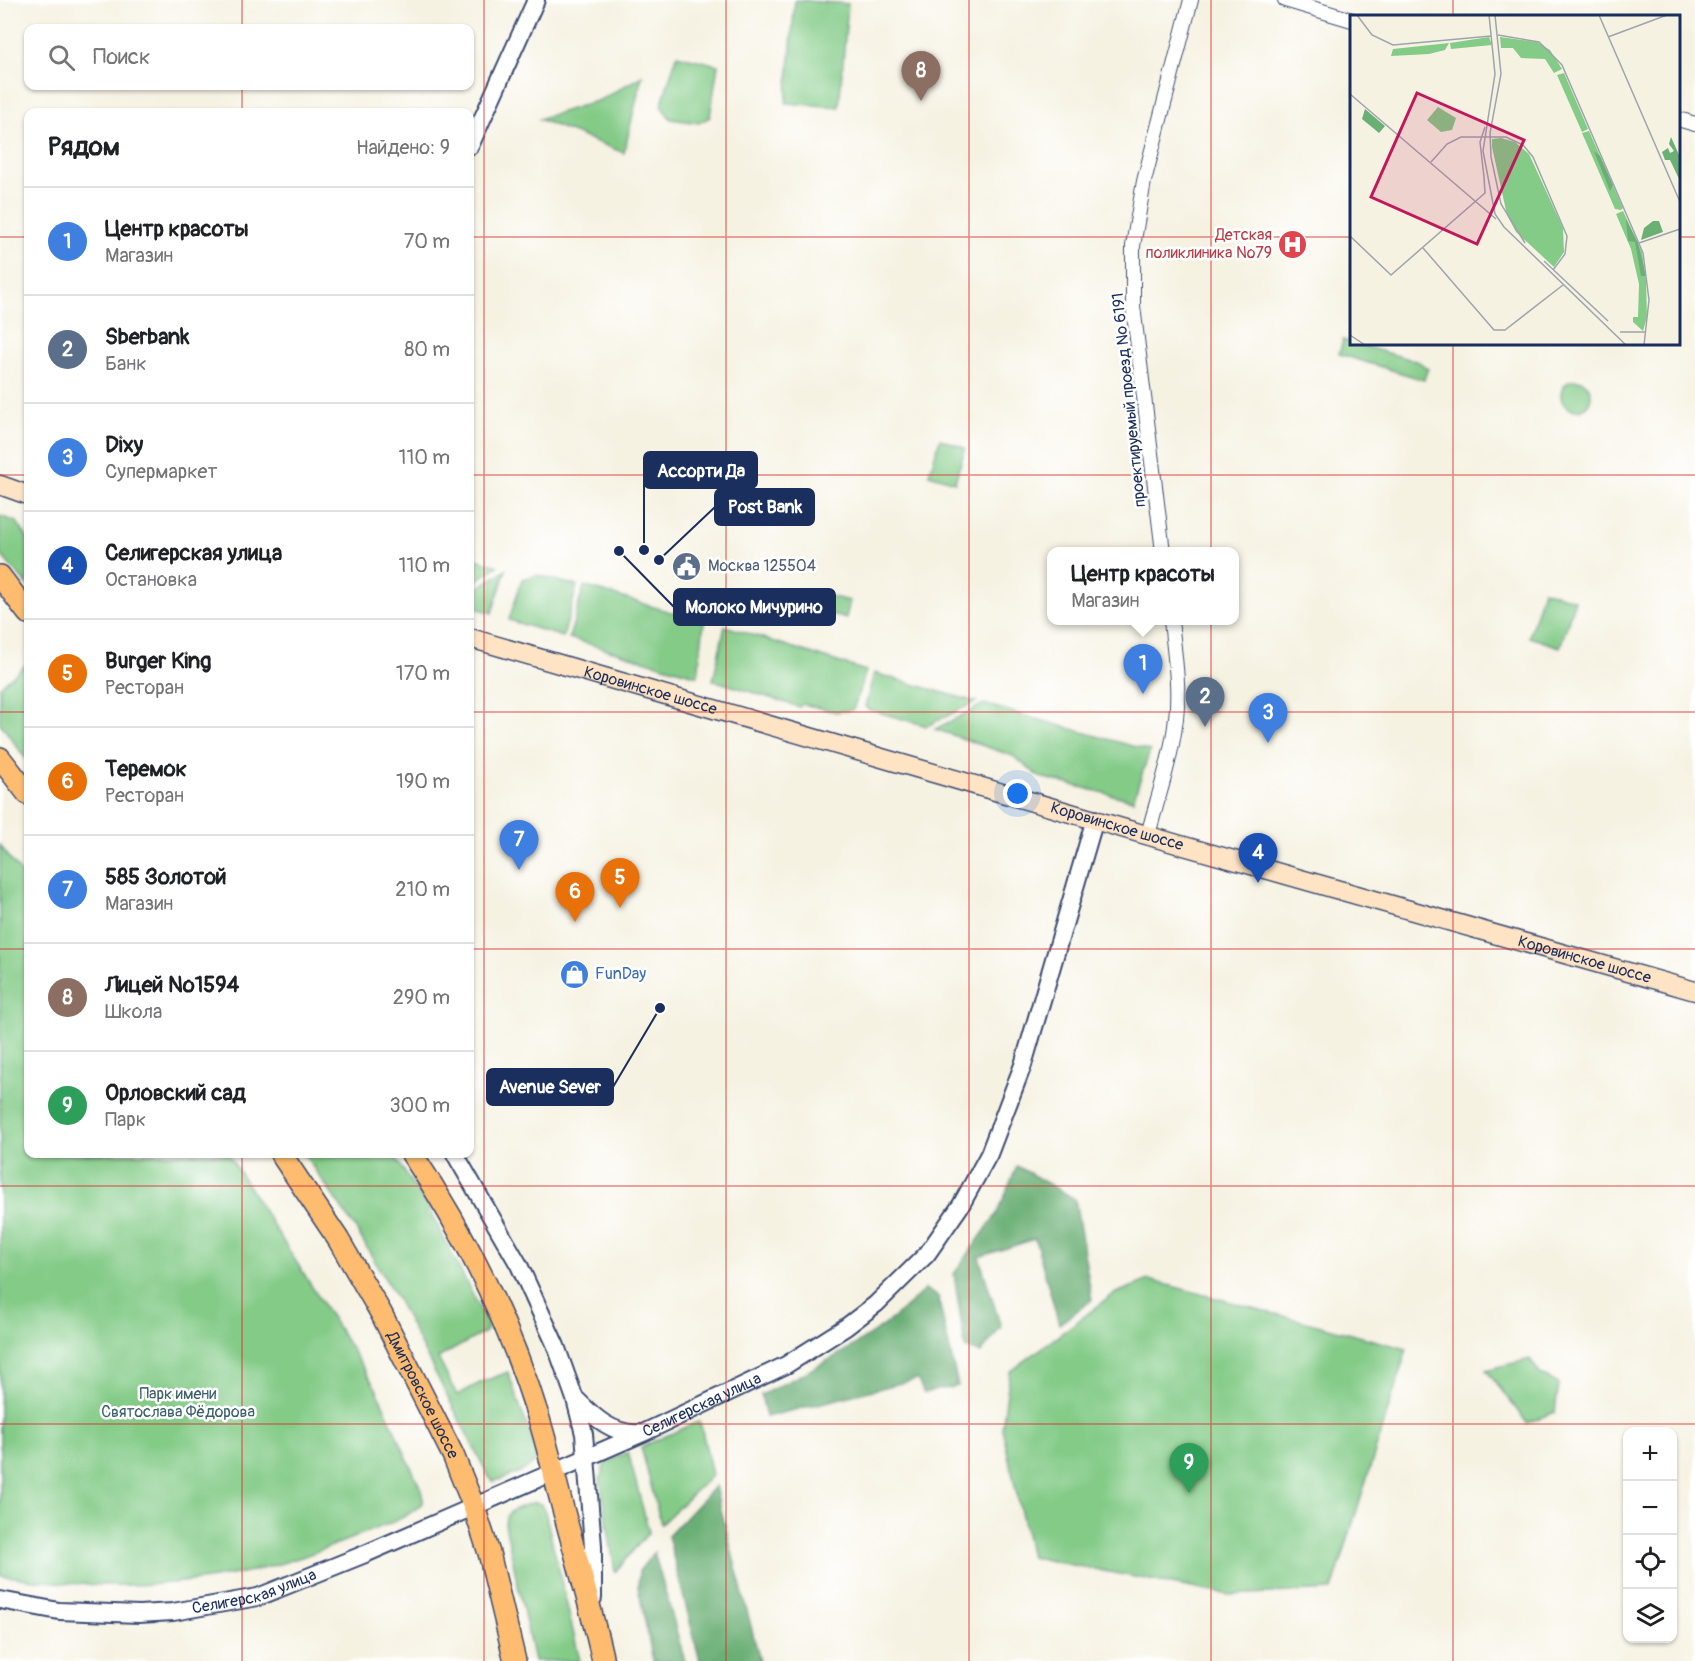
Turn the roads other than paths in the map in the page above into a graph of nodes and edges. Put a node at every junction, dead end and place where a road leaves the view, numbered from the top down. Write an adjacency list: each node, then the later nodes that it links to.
1 (536, 0): 7 (street)
2 (1191, 0): 10 (street, проектируемый проезд № 6191)
3 (1285, 0): 4 (street)
4 (1350, 19)
5 (1680, 120): 6 (street)
6 (1695, 124)
7 (474, 137)
8 (0, 485): 9 (main road)
9 (24, 494)
10 (1162, 547)
11 (0, 576): 12 (main road)
12 (24, 608)
13 (1171, 625): 18 (street)
14 (474, 639): 17 (main road, Коровинское шоссе)
15 (0, 758): 16 (main road)
16 (24, 789)
17 (1095, 819): 18 (main road, Коровинское шоссе); 24 (street, Селигерская улица)
18 (1148, 835): 19 (main road, Коровинское шоссе)
19 (1695, 991)
20 (284, 1158): 27 (main road, Дмитровское шоссе)
21 (415, 1158): 26 (main road)
22 (457, 1158): 23 (street)
23 (575, 1399): 24 (street); 25 (street)
24 (643, 1433): 25 (street, Селигерская улица)
25 (586, 1457): 26 (street, Селигерская улица); 29 (street)
26 (553, 1471): 27 (street, Селигерская улица); 29 (main road)
27 (474, 1507): 28 (street, Селигерская улица); 30 (main road, Дмитровское шоссе)
28 (0, 1600)
29 (592, 1614): 31 (main road)
30 (515, 1661)
31 (603, 1661)

